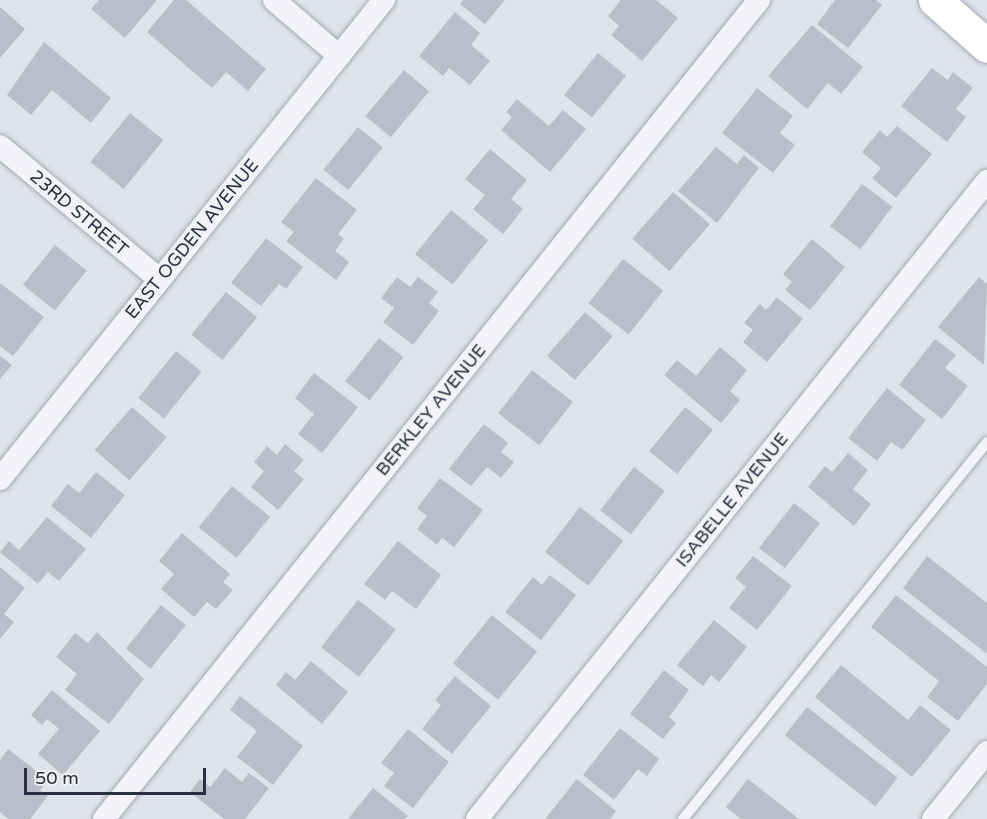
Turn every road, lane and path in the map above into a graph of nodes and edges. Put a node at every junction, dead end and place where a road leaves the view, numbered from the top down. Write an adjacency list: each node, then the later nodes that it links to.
1 (274, 0): 6 (street)
2 (384, 0): 6 (street, EAST OGDEN AVENUE)
3 (759, 0): 13 (street, BERKLEY AVENUE)
4 (935, 0): 5 (main road)
5 (987, 46)
6 (339, 56): 9 (street, EAST OGDEN AVENUE)
7 (2, 151): 9 (street, 23RD STREET)
8 (987, 181): 14 (street, ISABELLE AVENUE)
9 (159, 279): 11 (street, EAST OGDEN AVENUE)
10 (987, 441): 15 (lane)
11 (0, 478)
12 (987, 752): 16 (street)
13 (104, 819)
14 (477, 819)
15 (683, 819)
16 (933, 819)

